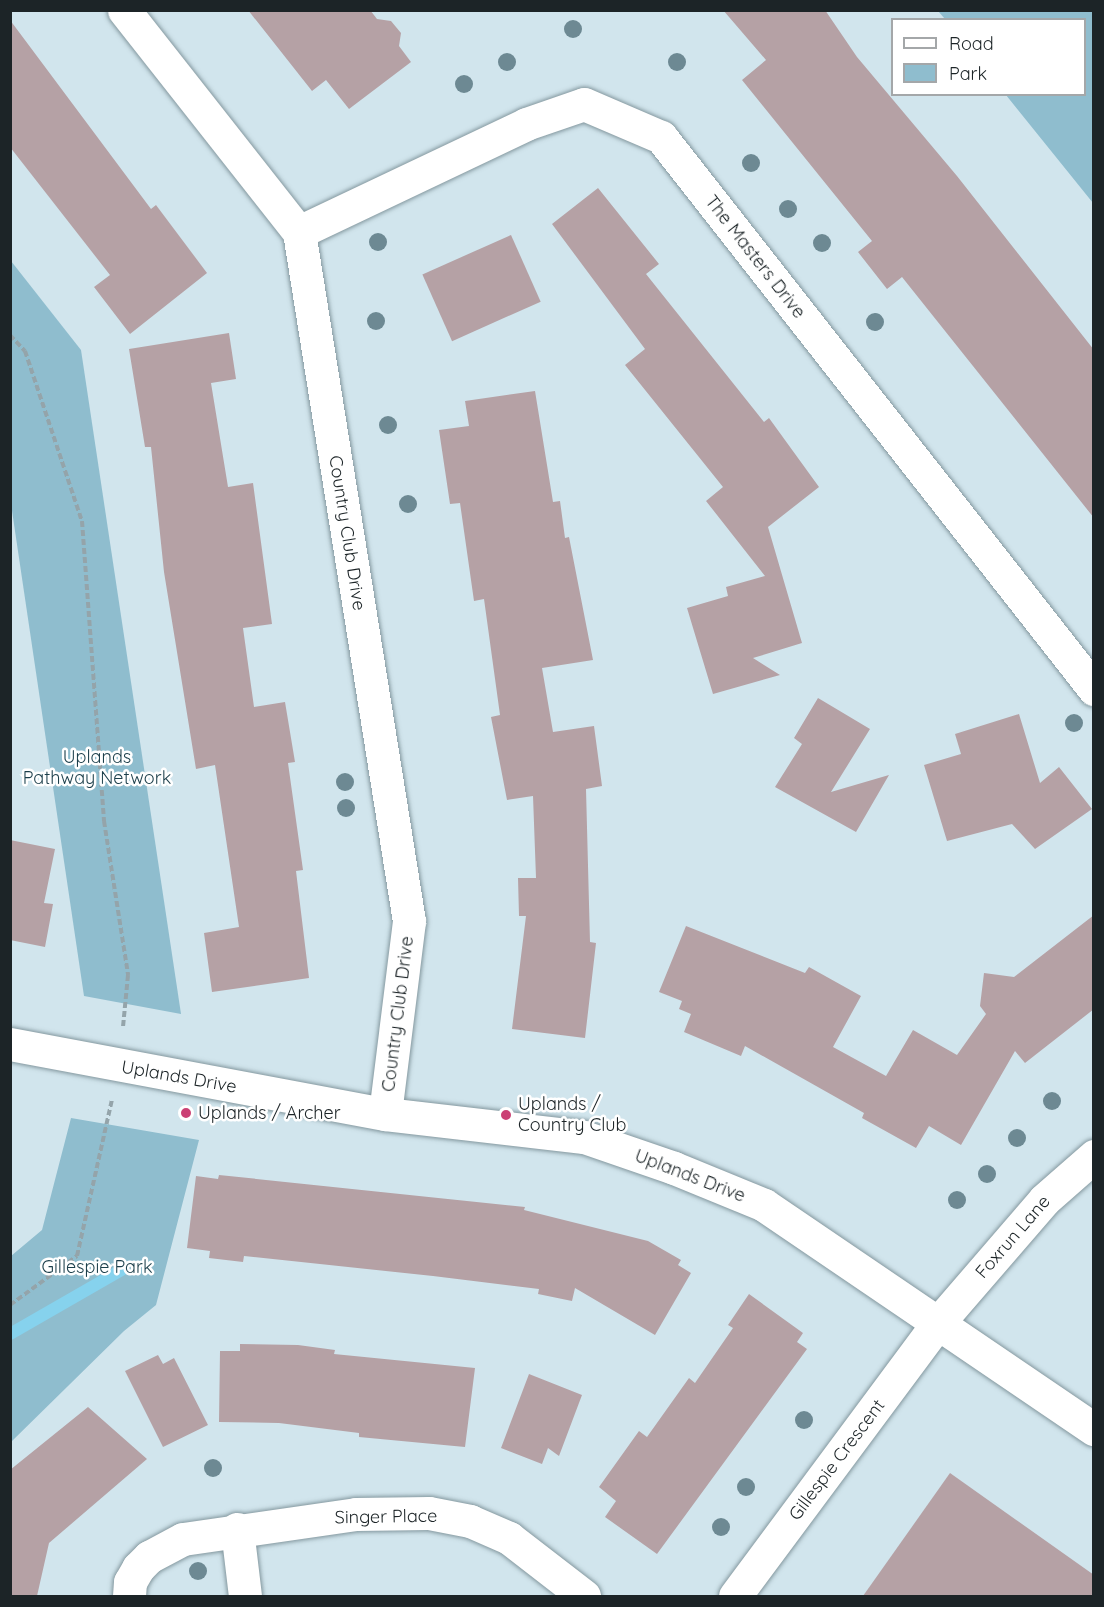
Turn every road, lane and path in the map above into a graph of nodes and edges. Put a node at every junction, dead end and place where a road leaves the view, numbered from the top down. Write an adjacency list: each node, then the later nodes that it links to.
1 (124, 10): 2 (street, Country Club Drive)
2 (299, 232): 4 (street, The Masters Drive); 7 (street, Country Club Drive)
3 (10, 335): 6 (path)
4 (1094, 689)
5 (10, 1044): 6 (street, Uplands Drive)
6 (119, 1066): 7 (street, Uplands Drive); 9 (path)
7 (385, 1114): 10 (street, Uplands Drive)
8 (1094, 1156): 10 (street, Foxrun Lane)
9 (10, 1305)
10 (938, 1323): 11 (street, Uplands Drive); 16 (street, Gillespie Crescent)
11 (1094, 1430)
12 (237, 1529): 13 (street, Singer Place); 14 (street); 15 (street, Singer Place)
13 (129, 1596)
14 (245, 1596)
15 (584, 1596)
16 (735, 1596)

